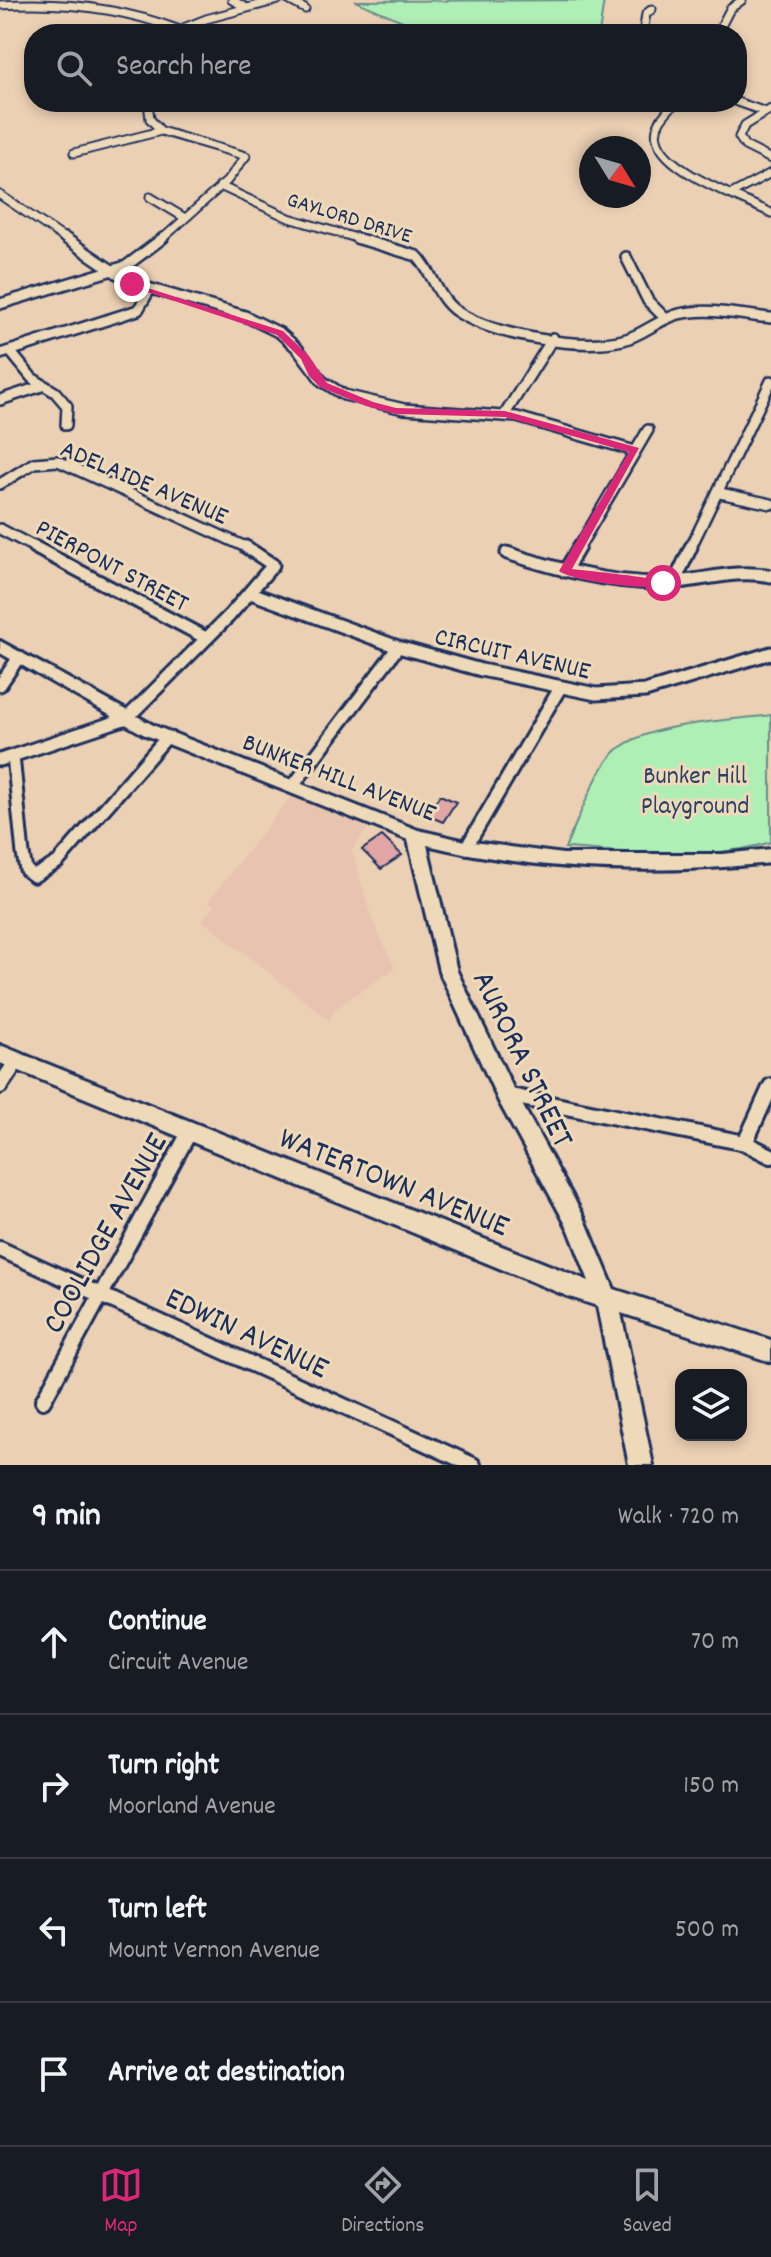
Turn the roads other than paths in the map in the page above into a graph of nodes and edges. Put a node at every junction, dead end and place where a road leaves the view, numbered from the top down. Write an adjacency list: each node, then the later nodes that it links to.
1 (232, 0): 6 (street)
2 (278, 0): 6 (street)
3 (288, 0): 7 (street)
4 (742, 0): 12 (street)
5 (0, 5): 9 (street)
6 (247, 8): 10 (street)
7 (305, 9)
8 (652, 9): 11 (street)
9 (165, 24)
10 (194, 24)
11 (644, 24)
12 (722, 24)
13 (747, 105): 14 (street)
14 (768, 111): 19 (street)
15 (149, 112): 17 (street)
16 (666, 112): 22 (street)
17 (161, 131): 18 (street); 21 (street)
18 (74, 153)
19 (771, 159)
20 (771, 173): 22 (street)
21 (220, 186): 26 (street); 33 (street, GAYLORD DRIVE)
22 (733, 193): 25 (street)
23 (0, 195): 28 (street)
24 (150, 197): 26 (street)
25 (771, 213)
26 (185, 218): 28 (street)
27 (626, 257): 32 (street)
28 (107, 271): 29 (street); 30 (street)
29 (149, 291): 34 (street); 38 (street)
30 (0, 304)
31 (771, 318): 32 (street, GAYLORD DRIVE)
32 (666, 319): 33 (street, GAYLORD DRIVE)
33 (553, 338): 38 (street)
34 (5, 352): 36 (street)
35 (771, 381): 43 (street)
36 (42, 386): 37 (street); 39 (street)
37 (0, 400)
38 (505, 414): 41 (street)
39 (66, 425)
40 (648, 430): 41 (street)
41 (635, 451): 50 (street)
42 (0, 484): 54 (street, ADELAIDE AVENUE)
43 (720, 493): 44 (street); 49 (street)
44 (771, 504)
45 (0, 529): 46 (street, PIERPONT STREET)
46 (12, 535): 47 (street); 55 (street, PIERPONT STREET)
47 (0, 542)
48 (507, 553): 50 (street)
49 (696, 562): 51 (street); 53 (street)
50 (565, 571): 53 (street)
51 (714, 574): 52 (street); 53 (street)
52 (771, 576)
53 (675, 581)
54 (251, 593): 55 (street); 57 (street, CIRCUIT AVENUE)
55 (206, 638): 62 (street)
56 (0, 646): 59 (main road, BUNKER HILL AVENUE)
57 (398, 647): 61 (street, CIRCUIT AVENUE); 66 (street)
58 (771, 653): 61 (street, CIRCUIT AVENUE)
59 (19, 657): 60 (street); 62 (main road, BUNKER HILL AVENUE)
60 (0, 685)
61 (560, 688): 68 (street)
62 (127, 718): 63 (main road, BUNKER HILL AVENUE); 64 (street)
63 (167, 737): 64 (street); 66 (main road, BUNKER HILL AVENUE)
64 (13, 756): 65 (street)
65 (0, 760)
66 (293, 786): 67 (main road, BUNKER HILL AVENUE)
67 (416, 836): 68 (main road, BUNKER HILL AVENUE); 73 (main road, AURORA STREET)
68 (466, 848): 69 (main road, BUNKER HILL AVENUE)
69 (771, 856)
70 (8, 1057): 71 (street); 74 (main road, WATERTOWN AVENUE)
71 (0, 1086)
72 (771, 1086): 75 (street)
73 (506, 1095): 75 (street); 79 (main road, AURORA STREET)
74 (190, 1131): 78 (street, COOLIDGE AVENUE); 79 (main road, WATERTOWN AVENUE)
75 (745, 1143): 76 (street)
76 (771, 1156)
77 (0, 1249): 78 (street, EDWIN AVENUE)
78 (101, 1295): 81 (street, COOLIDGE AVENUE); 82 (street, EDWIN AVENUE)
79 (606, 1296): 80 (main road, WATERTOWN AVENUE); 83 (main road, AURORA STREET)
80 (771, 1351)
81 (43, 1401)
82 (473, 1465)
83 (641, 1465)

